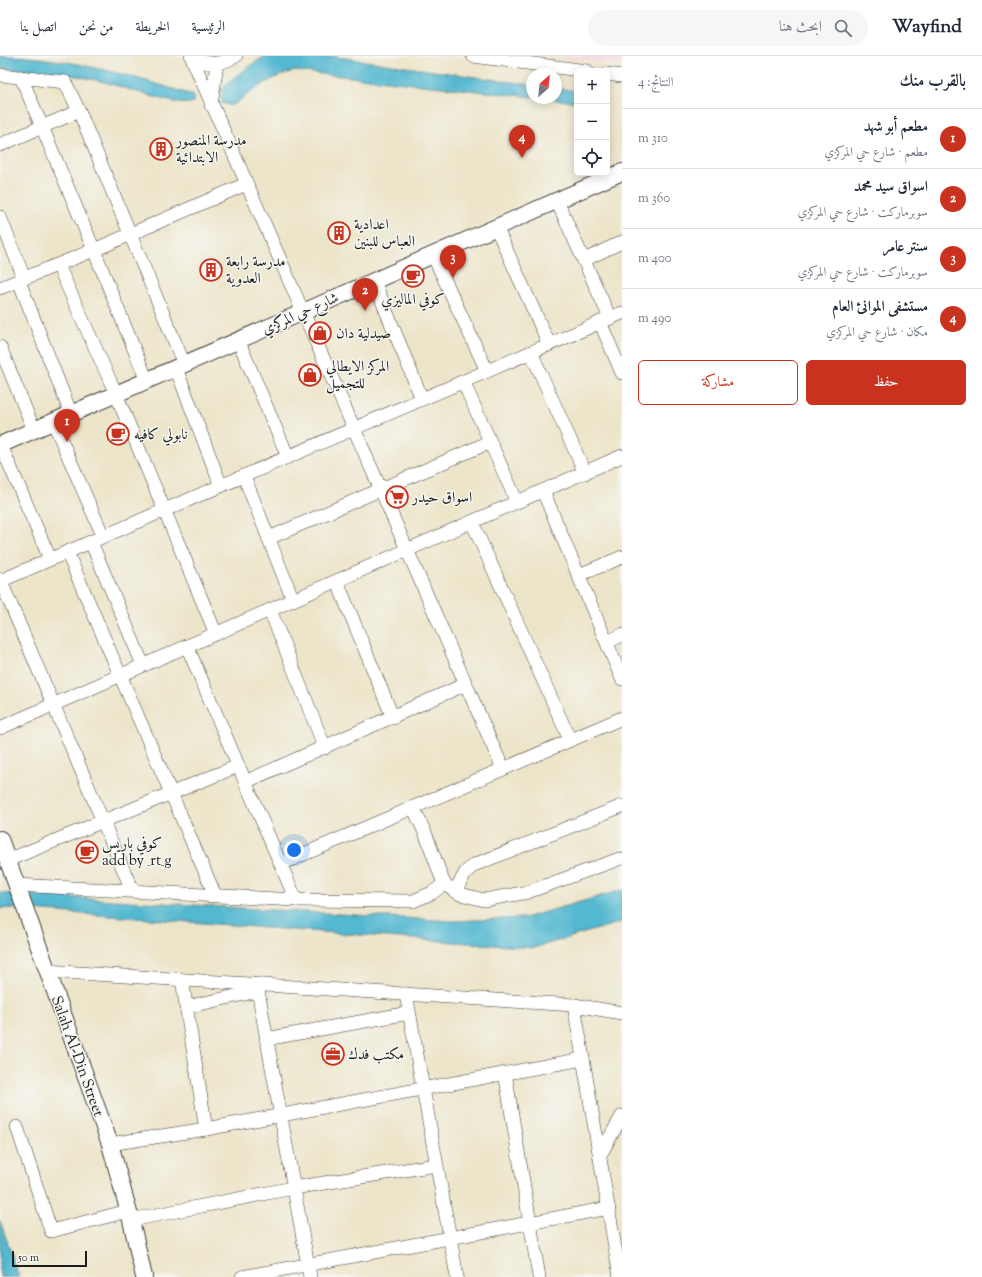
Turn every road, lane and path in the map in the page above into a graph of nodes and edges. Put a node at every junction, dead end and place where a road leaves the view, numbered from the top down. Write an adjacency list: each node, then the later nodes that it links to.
1 (191, 56): 4 (street); 10 (street)
2 (236, 56): 4 (street)
3 (473, 56): 5 (street)
4 (217, 64): 10 (street)
5 (574, 69)
6 (610, 74): 8 (street)
7 (0, 75): 9 (street)
8 (622, 76)
9 (21, 78): 11 (street); 12 (street)
10 (211, 105): 15 (street)
11 (79, 111): 12 (street); 19 (street)
12 (42, 127): 13 (street); 21 (street)
13 (0, 145)
14 (622, 172): 16 (main road, شارع حي المركزي)
15 (246, 184): 19 (street); 28 (street)
16 (557, 201): 18 (main road, شارع حي المركزي); 23 (street)
17 (0, 217): 25 (street)
18 (496, 227): 22 (main road, شارع حي المركزي); 31 (street)
19 (130, 234): 21 (street); 34 (street)
20 (622, 242): 23 (street)
21 (94, 250): 24 (street); 37 (street)
22 (433, 255): 26 (main road, شارع حي المركزي); 35 (street)
23 (584, 260): 29 (street)
24 (58, 265): 25 (street); 39 (street)
25 (22, 279): 27 (street); 41 (street)
26 (374, 281): 28 (main road, شارع حي المركزي); 40 (street)
27 (0, 288)
28 (303, 312): 30 (main road, شارع حي المركزي); 43 (street)
29 (611, 318): 31 (street); 36 (street)
30 (238, 340): 34 (main road, شارع حي المركزي); 48 (street)
31 (549, 344): 33 (street)
32 (0, 347): 44 (street)
33 (531, 352): 35 (street); 49 (street)
34 (180, 366): 37 (main road, شارع حي المركزي); 51 (street)
35 (486, 371): 38 (street)
36 (622, 373)
37 (147, 381): 39 (main road, شارع حي المركزي)
38 (463, 381): 40 (street); 45 (street)
39 (116, 394): 41 (main road, شارع حي المركزي); 55 (street)
40 (422, 399): 43 (street)
41 (71, 414): 42 (main road, شارع حي المركزي)
42 (53, 421): 44 (main road, شارع حي المركزي); 57 (street)
43 (354, 428): 48 (street); 52 (street)
44 (34, 430): 46 (main road, شارع حي المركزي)
45 (490, 442): 52 (street); 54 (street)
46 (0, 445): 63 (street)
47 (622, 456): 49 (street)
48 (288, 457): 50 (street)
49 (585, 473): 53 (street)
50 (244, 476): 51 (street); 58 (street)
51 (221, 486): 55 (street)
52 (381, 489): 58 (street); 60 (street)
53 (543, 491): 54 (street); 64 (street)
54 (517, 502): 56 (street)
55 (164, 510): 57 (street); 69 (street)
56 (472, 522): 60 (street); 81 (street)
57 (103, 536): 59 (street)
58 (269, 538): 67 (street)
59 (90, 542): 61 (street); 73 (street)
60 (408, 550): 66 (street); 76 (street)
61 (67, 552): 63 (street); 74 (street)
62 (622, 557): 64 (street)
63 (50, 559): 65 (street)
64 (579, 576): 71 (street)
65 (0, 580): 77 (street)
66 (337, 581): 67 (street); 78 (street)
67 (293, 600): 68 (street)
68 (270, 610): 69 (street); 82 (street)
69 (216, 634): 72 (street)
70 (622, 635): 71 (street)
71 (607, 642): 75 (street)
72 (187, 646): 73 (street); 83 (street)
73 (143, 665): 74 (street)
74 (120, 676): 77 (street); 86 (street)
75 (622, 679)
76 (466, 684): 78 (street); 84 (street)
77 (53, 705): 80 (street); 89 (street)
78 (393, 718): 82 (street)
79 (622, 718): 81 (street)
80 (0, 728)
81 (570, 740): 84 (street)
82 (325, 748): 85 (street)
83 (238, 766): 85 (street); 86 (street)
84 (503, 768): 88 (street)
85 (245, 782): 92 (street)
86 (172, 794): 89 (street); 96 (street)
87 (622, 806): 94 (street)
88 (413, 807): 92 (street); 94 (street)
89 (103, 822): 90 (street); 95 (street)
90 (3, 848): 93 (main road, Salah Al-Din Street)
91 (619, 859): 94 (street)
92 (281, 864): 97 (street)
93 (16, 885): 95 (street); 98 (main road, Salah Al-Din Street)
94 (449, 887): 97 (street)
95 (132, 890): 96 (street)
96 (215, 895): 97 (street)
97 (296, 900)
98 (47, 971): 99 (street); 114 (main road, Salah Al-Din Street)
99 (182, 980): 100 (street); 103 (street)
100 (258, 988): 101 (street); 103 (street); 106 (street)
101 (406, 994): 102 (street); 104 (street)
102 (574, 1005): 105 (street); 107 (street)
103 (186, 1007): 113 (street)
104 (409, 1013): 106 (street); 109 (street)
105 (622, 1013)
106 (266, 1039): 110 (street)
107 (583, 1059): 108 (street); 115 (street)
108 (505, 1073): 109 (street); 120 (street)
109 (422, 1089): 110 (street); 116 (street)
110 (280, 1115): 113 (street); 117 (street)
111 (622, 1116): 115 (street)
112 (17, 1127): 119 (street)
113 (206, 1129): 114 (street)
114 (110, 1144): 119 (main road, Salah Al-Din Street)
115 (600, 1155): 118 (street)
116 (436, 1165): 117 (street); 121 (street)
117 (293, 1188): 119 (street); 122 (street)
118 (608, 1208): 120 (street); 127 (street)
119 (129, 1215): 123 (main road, Salah Al-Din Street)
120 (529, 1223): 121 (street); 126 (street)
121 (449, 1238): 122 (street); 125 (street)
122 (308, 1271): 124 (street)
123 (144, 1277)
124 (242, 1277)
125 (457, 1277)
126 (539, 1277)
127 (620, 1277)

